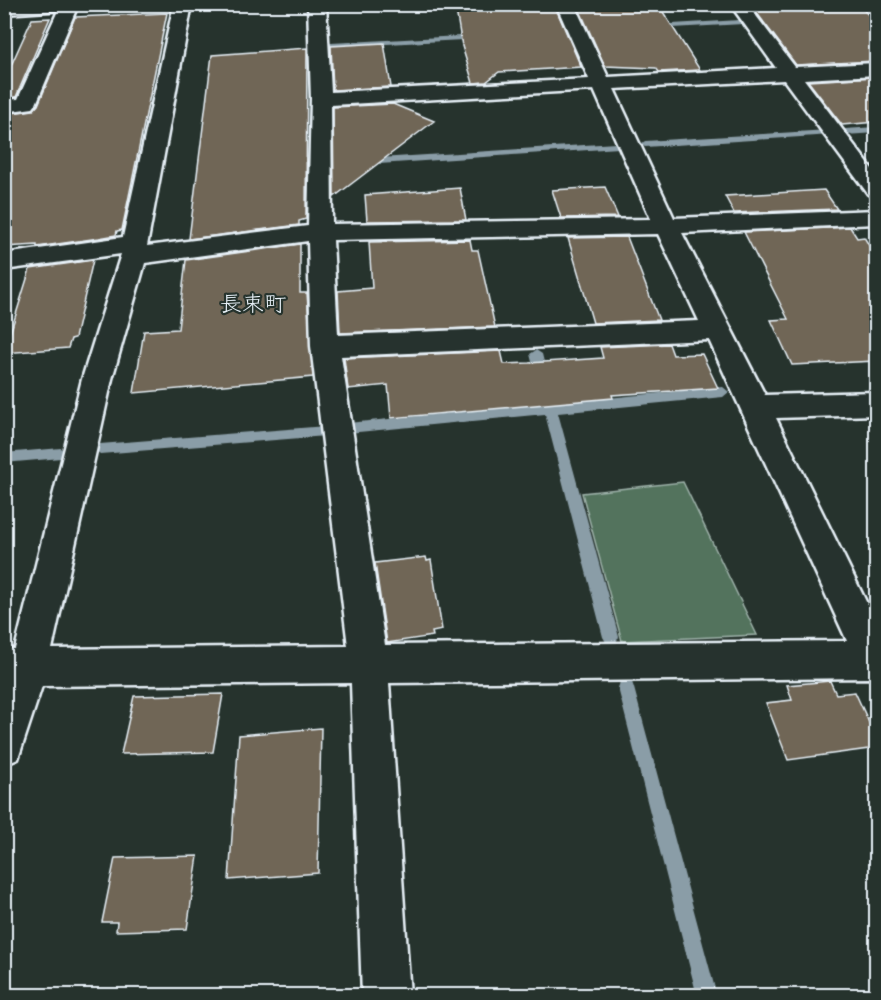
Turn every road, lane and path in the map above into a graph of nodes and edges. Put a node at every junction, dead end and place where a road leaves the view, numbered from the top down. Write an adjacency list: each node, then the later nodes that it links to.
1 (78, 4): 6 (street)
2 (183, 4): 17 (street)
3 (317, 4): 11 (street)
4 (565, 4): 10 (street)
5 (738, 4): 9 (street)
6 (69, 5): 7 (street); 12 (street)
7 (4, 9)
8 (876, 69): 9 (street)
9 (792, 73): 10 (street); 13 (street)
10 (602, 83): 11 (street); 15 (street)
11 (321, 99): 16 (street)
12 (4, 106)
13 (876, 189)
14 (876, 217): 15 (street)
15 (666, 226): 16 (street); 19 (street)
16 (320, 232): 17 (street); 20 (street)
17 (134, 250): 18 (street); 25 (street)
18 (4, 262)
19 (717, 330): 20 (street); 22 (street)
20 (325, 346): 24 (street)
21 (876, 403): 22 (street)
22 (756, 406): 23 (street)
23 (876, 660): 24 (street)
24 (369, 664): 25 (street); 27 (street)
25 (17, 668): 26 (street)
26 (4, 745)
27 (386, 996)

